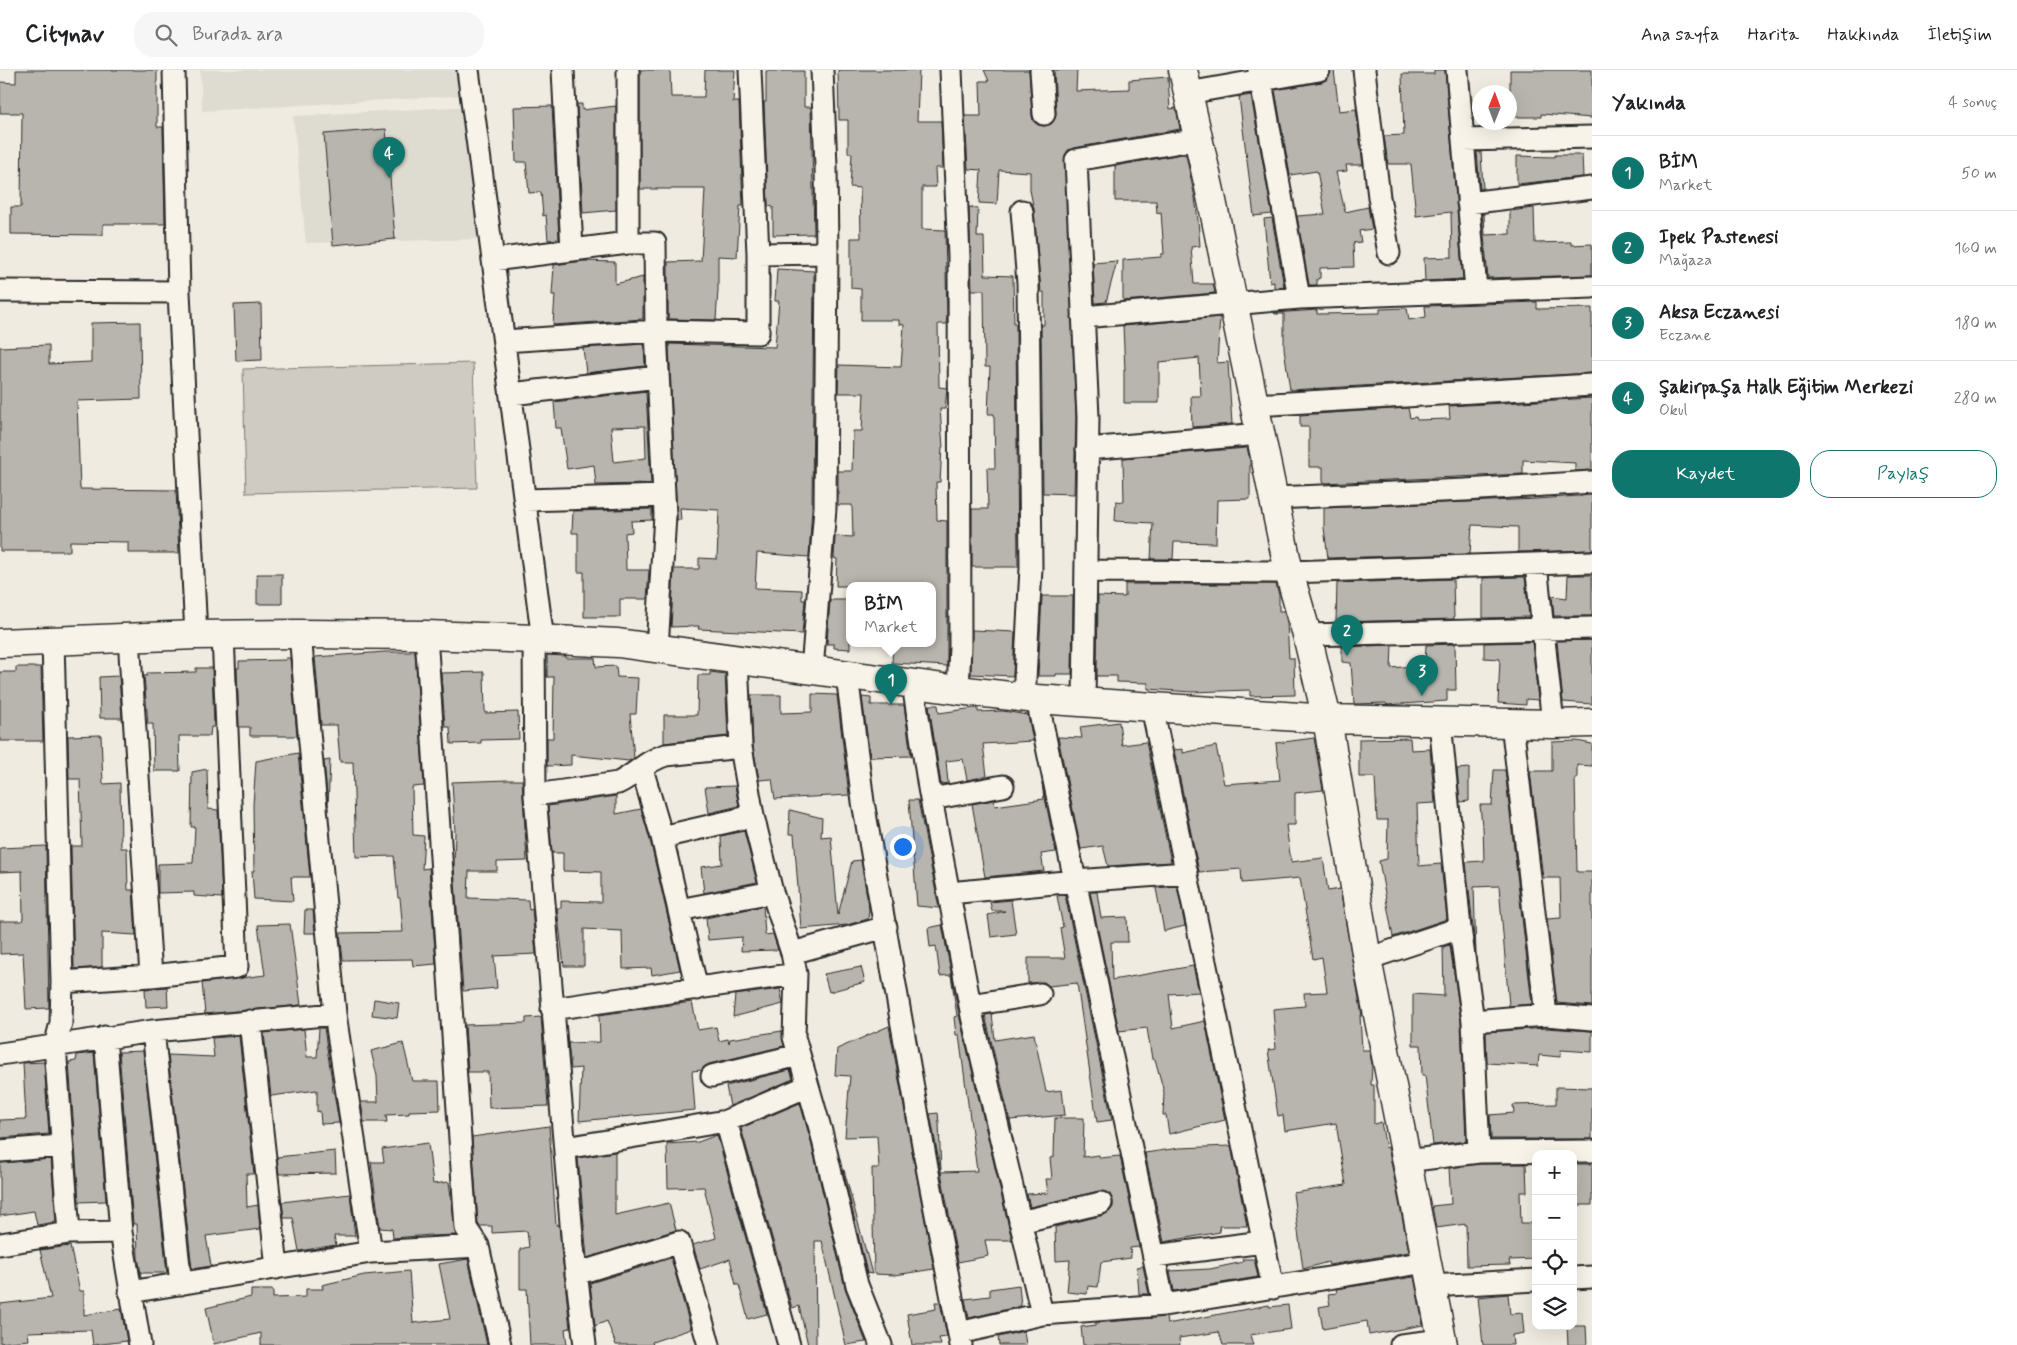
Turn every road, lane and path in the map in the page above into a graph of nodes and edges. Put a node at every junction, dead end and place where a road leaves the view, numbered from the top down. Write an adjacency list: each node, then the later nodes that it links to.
1 (174, 70): 30 (street)
2 (468, 70): 26 (street)
3 (563, 70): 22 (street)
4 (628, 70): 21 (street)
5 (750, 70): 25 (street)
6 (822, 70): 23 (street)
7 (951, 70): 66 (street)
8 (1041, 70): 14 (street)
9 (1319, 70): 12 (street)
10 (1364, 70): 24 (street)
11 (1457, 70): 17 (street)
12 (1260, 75): 13 (street); 31 (street)
13 (1185, 81): 16 (main road)
14 (1044, 114)
15 (1592, 137): 17 (street)
16 (1198, 139): 32 (main road); 33 (street)
17 (1463, 140): 19 (street)
18 (1592, 188): 19 (street)
19 (1468, 203): 28 (street)
20 (1022, 211): 67 (street)
21 (628, 243): 22 (street); 34 (street)
22 (572, 250): 26 (street)
23 (827, 253): 25 (street); 63 (street)
24 (1389, 253)
25 (758, 254): 34 (street)
26 (493, 260): 35 (street)
27 (1592, 287): 28 (street)
28 (1476, 290): 31 (street)
29 (0, 291): 30 (street)
30 (178, 292): 53 (street)
31 (1299, 298): 32 (street)
32 (1233, 302): 33 (street); 39 (main road)
33 (1083, 317): 41 (street)
34 (656, 331): 35 (street); 36 (street)
35 (504, 341): 38 (street)
36 (658, 378): 38 (street); 43 (street)
37 (1592, 385): 39 (street)
38 (511, 394): 45 (street)
39 (1254, 404): 40 (main road)
40 (1260, 434): 41 (street); 44 (main road)
41 (1088, 449): 48 (street)
42 (1592, 482): 44 (street)
43 (664, 496): 45 (street); 61 (street)
44 (1274, 498): 49 (main road)
45 (525, 500): 58 (street)
46 (1592, 562): 47 (street)
47 (1536, 564): 49 (street); 51 (street)
48 (1086, 571): 49 (street); 68 (street)
49 (1289, 572): 56 (main road)
50 (1592, 628): 51 (street)
51 (1543, 630): 56 (street); 74 (street)
52 (300, 634): 54 (main road); 55 (main road); 98 (street)
53 (196, 635): 54 (main road); 57 (main road)
54 (223, 635): 92 (street)
55 (426, 635): 58 (main road); 123 (street)
56 (1308, 635): 70 (main road)
57 (129, 638): 59 (main road); 92 (street)
58 (539, 639): 61 (main road); 78 (street)
59 (53, 641): 60 (main road); 93 (street)
60 (0, 643)
61 (657, 649): 62 (main road)
62 (737, 659): 63 (main road); 75 (street)
63 (812, 670): 64 (main road)
64 (846, 675): 65 (main road); 87 (street)
65 (913, 684): 66 (main road); 79 (street)
66 (958, 690): 67 (main road)
67 (1030, 698): 68 (main road); 83 (street)
68 (1084, 702): 69 (main road)
69 (1152, 707): 70 (main road); 82 (street)
70 (1327, 718): 71 (main road); 90 (main road)
71 (1440, 721): 72 (main road); 88 (street)
72 (1512, 723): 74 (main road); 99 (street)
73 (1592, 723): 74 (main road)
74 (1553, 724)
75 (741, 747): 76 (street); 80 (street)
76 (642, 769): 78 (street); 81 (street)
77 (1003, 786): 79 (street)
78 (536, 795): 97 (street)
79 (931, 799): 85 (street)
80 (753, 816): 81 (street); 84 (street)
81 (662, 837): 86 (street)
82 (1187, 873): 83 (street); 121 (street)
83 (1075, 881): 85 (street); 125 (street)
84 (772, 892): 86 (street); 89 (street)
85 (949, 893): 96 (street)
86 (679, 910): 94 (street)
87 (886, 927): 89 (street); 137 (street)
88 (1460, 928): 90 (street); 101 (street)
89 (792, 953): 91 (street)
90 (1367, 959): 116 (main road)
91 (796, 974): 94 (street); 107 (street)
92 (151, 976): 93 (street)
93 (62, 982): 105 (street)
94 (697, 989): 97 (street)
95 (1040, 994): 96 (street)
96 (970, 1005): 118 (street)
97 (552, 1009): 112 (street)
98 (335, 1014): 102 (street); 124 (street)
99 (1546, 1015): 100 (street); 101 (street)
100 (1592, 1020)
101 (1473, 1021): 115 (street)
102 (250, 1022): 103 (street); 126 (street)
103 (153, 1031): 104 (street); 132 (street)
104 (105, 1037): 105 (street); 119 (street)
105 (55, 1046): 106 (street); 111 (street)
106 (0, 1054)
107 (799, 1055): 108 (street); 109 (street)
108 (712, 1076)
109 (808, 1086): 110 (street); 144 (street)
110 (726, 1121): 112 (street); 143 (street)
111 (61, 1146): 114 (street); 120 (street)
112 (565, 1148): 127 (street)
113 (1592, 1150): 115 (street)
114 (0, 1151)
115 (1479, 1152): 116 (street)
116 (1406, 1162): 128 (main road)
117 (1101, 1203): 118 (street)
118 (1020, 1222): 136 (street)
119 (121, 1232): 120 (street); 134 (street)
120 (69, 1233): 122 (street)
121 (1263, 1242): 125 (street); 133 (street)
122 (0, 1244)
123 (478, 1246): 124 (street); 140 (street)
124 (371, 1252): 126 (street)
125 (1154, 1256): 135 (street)
126 (277, 1268): 132 (street)
127 (576, 1274): 141 (street); 142 (street)
128 (1428, 1274): 131 (street); 133 (street); 138 (main road)
129 (1592, 1276): 130 (street)
130 (1577, 1278)
131 (1532, 1280)
132 (181, 1284): 134 (street)
133 (1272, 1288): 135 (street)
134 (130, 1292): 139 (street)
135 (1164, 1305): 136 (street)
136 (1042, 1314): 137 (street)
137 (960, 1339)
138 (1442, 1342): 145 (street)
139 (140, 1345)
140 (500, 1345)
141 (585, 1345)
142 (709, 1345)
143 (789, 1345)
144 (881, 1345)
145 (1401, 1345)

